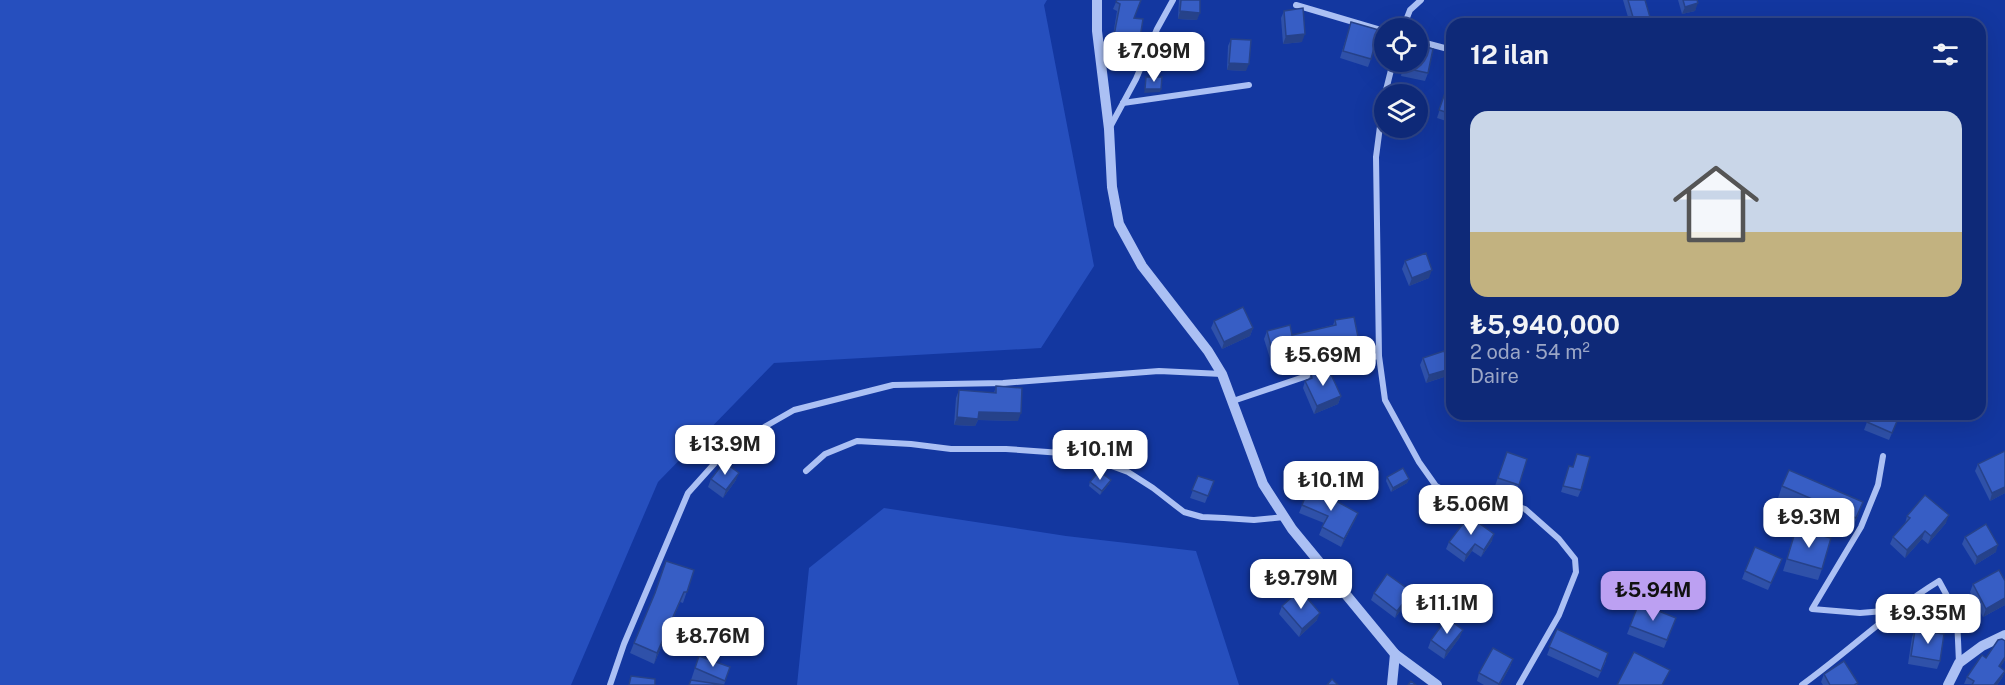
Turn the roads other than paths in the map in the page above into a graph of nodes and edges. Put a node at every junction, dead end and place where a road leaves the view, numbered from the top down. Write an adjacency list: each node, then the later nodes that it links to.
1 (1097, 0): 11 (street)
2 (1173, 0): 10 (street)
3 (1421, 0): 5 (street)
4 (1296, 5): 6 (street)
5 (1407, 18)
6 (1374, 28)
7 (1428, 44): 8 (street)
8 (1446, 48)
9 (1249, 86): 10 (street)
10 (1123, 103): 11 (street)
11 (1109, 129): 14 (street)
12 (1379, 138): 13 (street)
13 (1379, 356): 15 (street); 26 (street)
14 (1222, 374): 15 (street); 23 (street)
15 (1233, 401): 18 (street)
16 (1883, 456): 19 (street)
17 (806, 471): 18 (street)
18 (1284, 517): 21 (street)
19 (1896, 610): 22 (street); 27 (street)
20 (2005, 635): 22 (street)
21 (1395, 654): 24 (street); 25 (street)
22 (1959, 663): 28 (street)
23 (610, 685)
24 (1392, 685)
25 (1437, 685)
26 (1519, 685)
27 (1802, 685)
28 (1948, 685)

